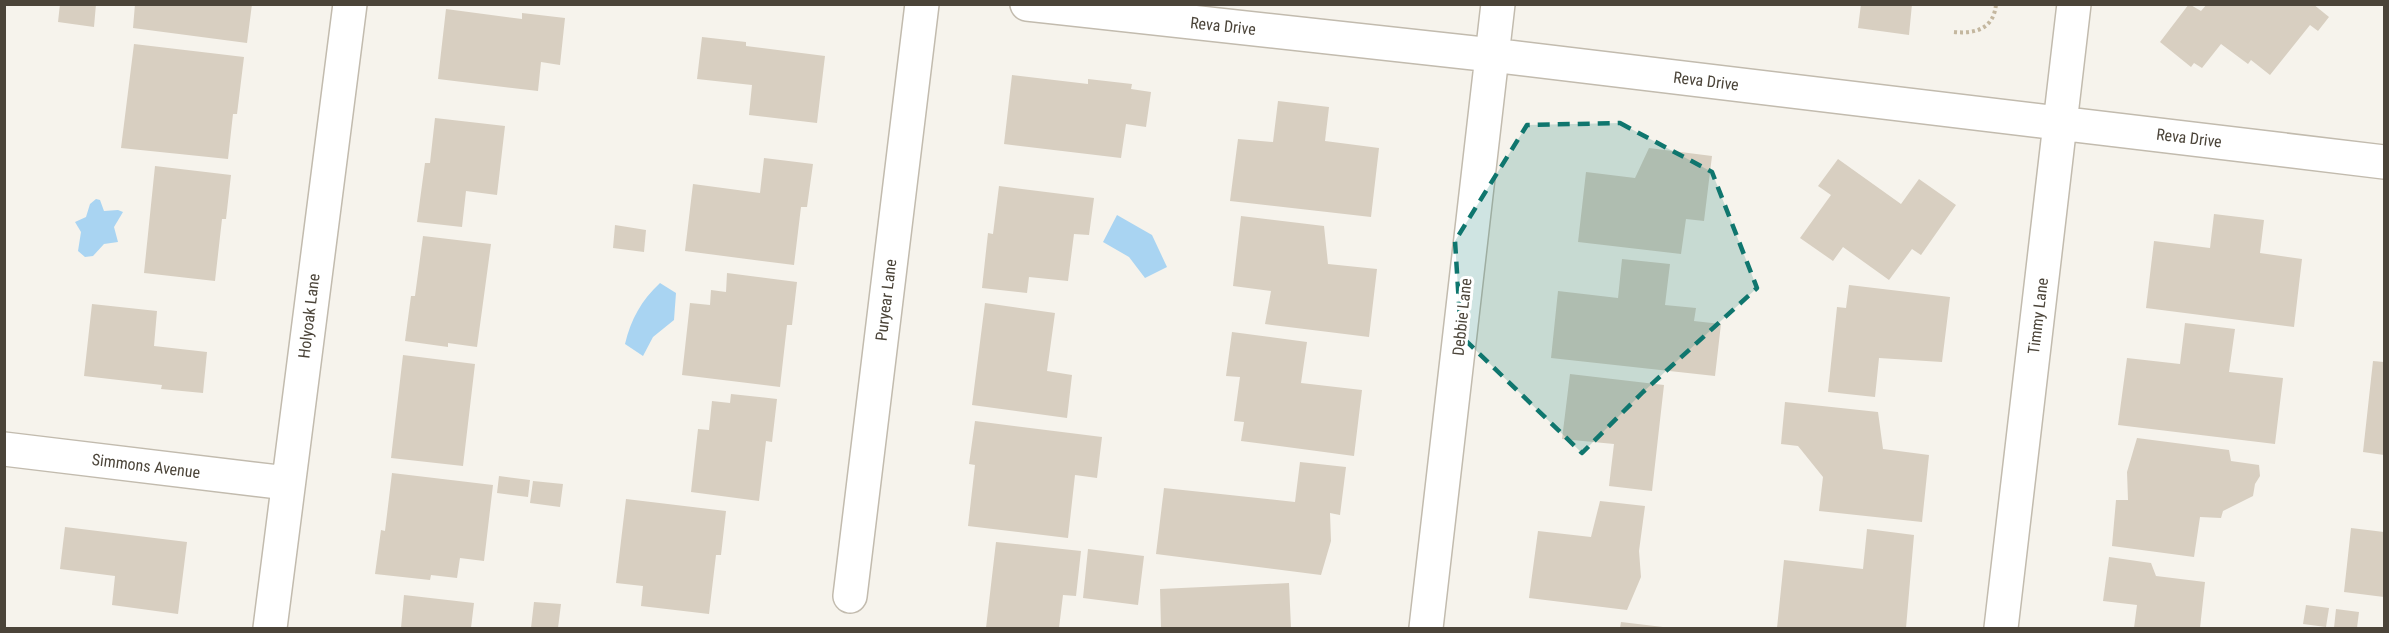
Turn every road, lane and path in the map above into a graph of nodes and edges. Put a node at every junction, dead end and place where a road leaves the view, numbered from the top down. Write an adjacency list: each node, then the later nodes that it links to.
1 (350, 4): 12 (street, Holyoak Lane)
2 (922, 4): 13 (street, Puryear Lane)
3 (1027, 4): 8 (street, Reva Drive)
4 (1498, 4): 8 (street, Debbie Lane)
5 (1996, 4): 7 (path)
6 (2074, 4): 9 (street, Timmy Lane)
7 (1954, 32)
8 (1492, 55): 9 (street, Reva Drive); 15 (street, Debbie Lane)
9 (2060, 123): 10 (street, Reva Drive); 16 (street, Timmy Lane)
10 (2385, 162)
11 (4, 449): 12 (street, Simmons Avenue)
12 (287, 483): 14 (street, Holyoak Lane)
13 (850, 596)
14 (270, 628)
15 (1426, 628)
16 (2001, 628)

